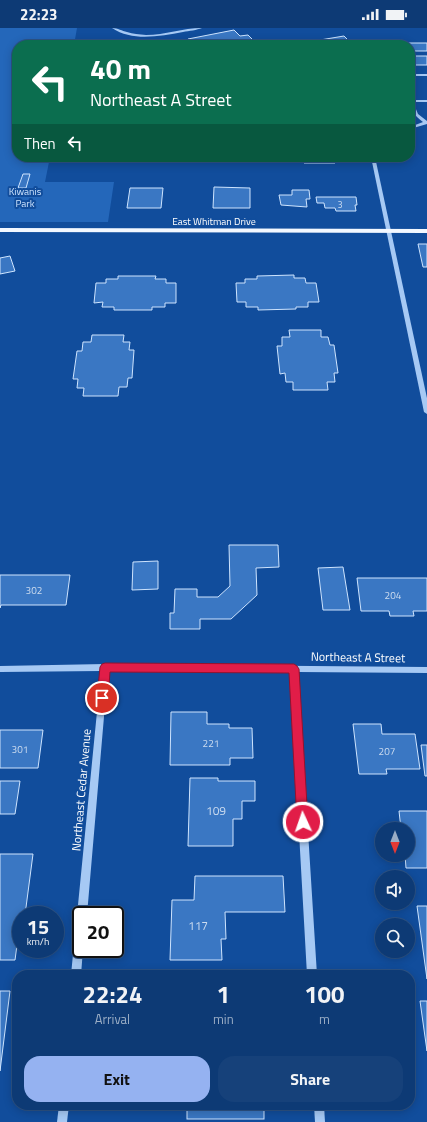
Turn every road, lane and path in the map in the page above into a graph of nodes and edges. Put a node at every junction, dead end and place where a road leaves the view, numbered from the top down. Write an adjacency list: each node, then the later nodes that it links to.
1 (114, 28): 2 (street)
2 (200, 28)
3 (415, 75): 4 (street)
4 (427, 75)
5 (415, 101): 6 (street)
6 (427, 101)
7 (415, 112): 8 (street)
8 (427, 122): 9 (street)
9 (415, 126)
10 (374, 162): 12 (street)
11 (0, 230): 12 (main road, East Whitman Drive)
12 (389, 231): 13 (main road, East Whitman Drive); 14 (street)
13 (427, 231)
14 (427, 412)
15 (105, 667): 16 (street, Northeast A Street); 17 (street, Northeast A Street); 19 (street, Northeast Cedar Avenue)
16 (0, 669)
17 (294, 669): 18 (street, Northeast A Street); 22 (street)
18 (427, 670)
19 (83, 906)
20 (78, 958): 21 (street)
21 (76, 970)
22 (312, 970)
23 (63, 1110): 25 (street)
24 (319, 1110): 26 (street)
25 (62, 1122)
26 (320, 1122)

